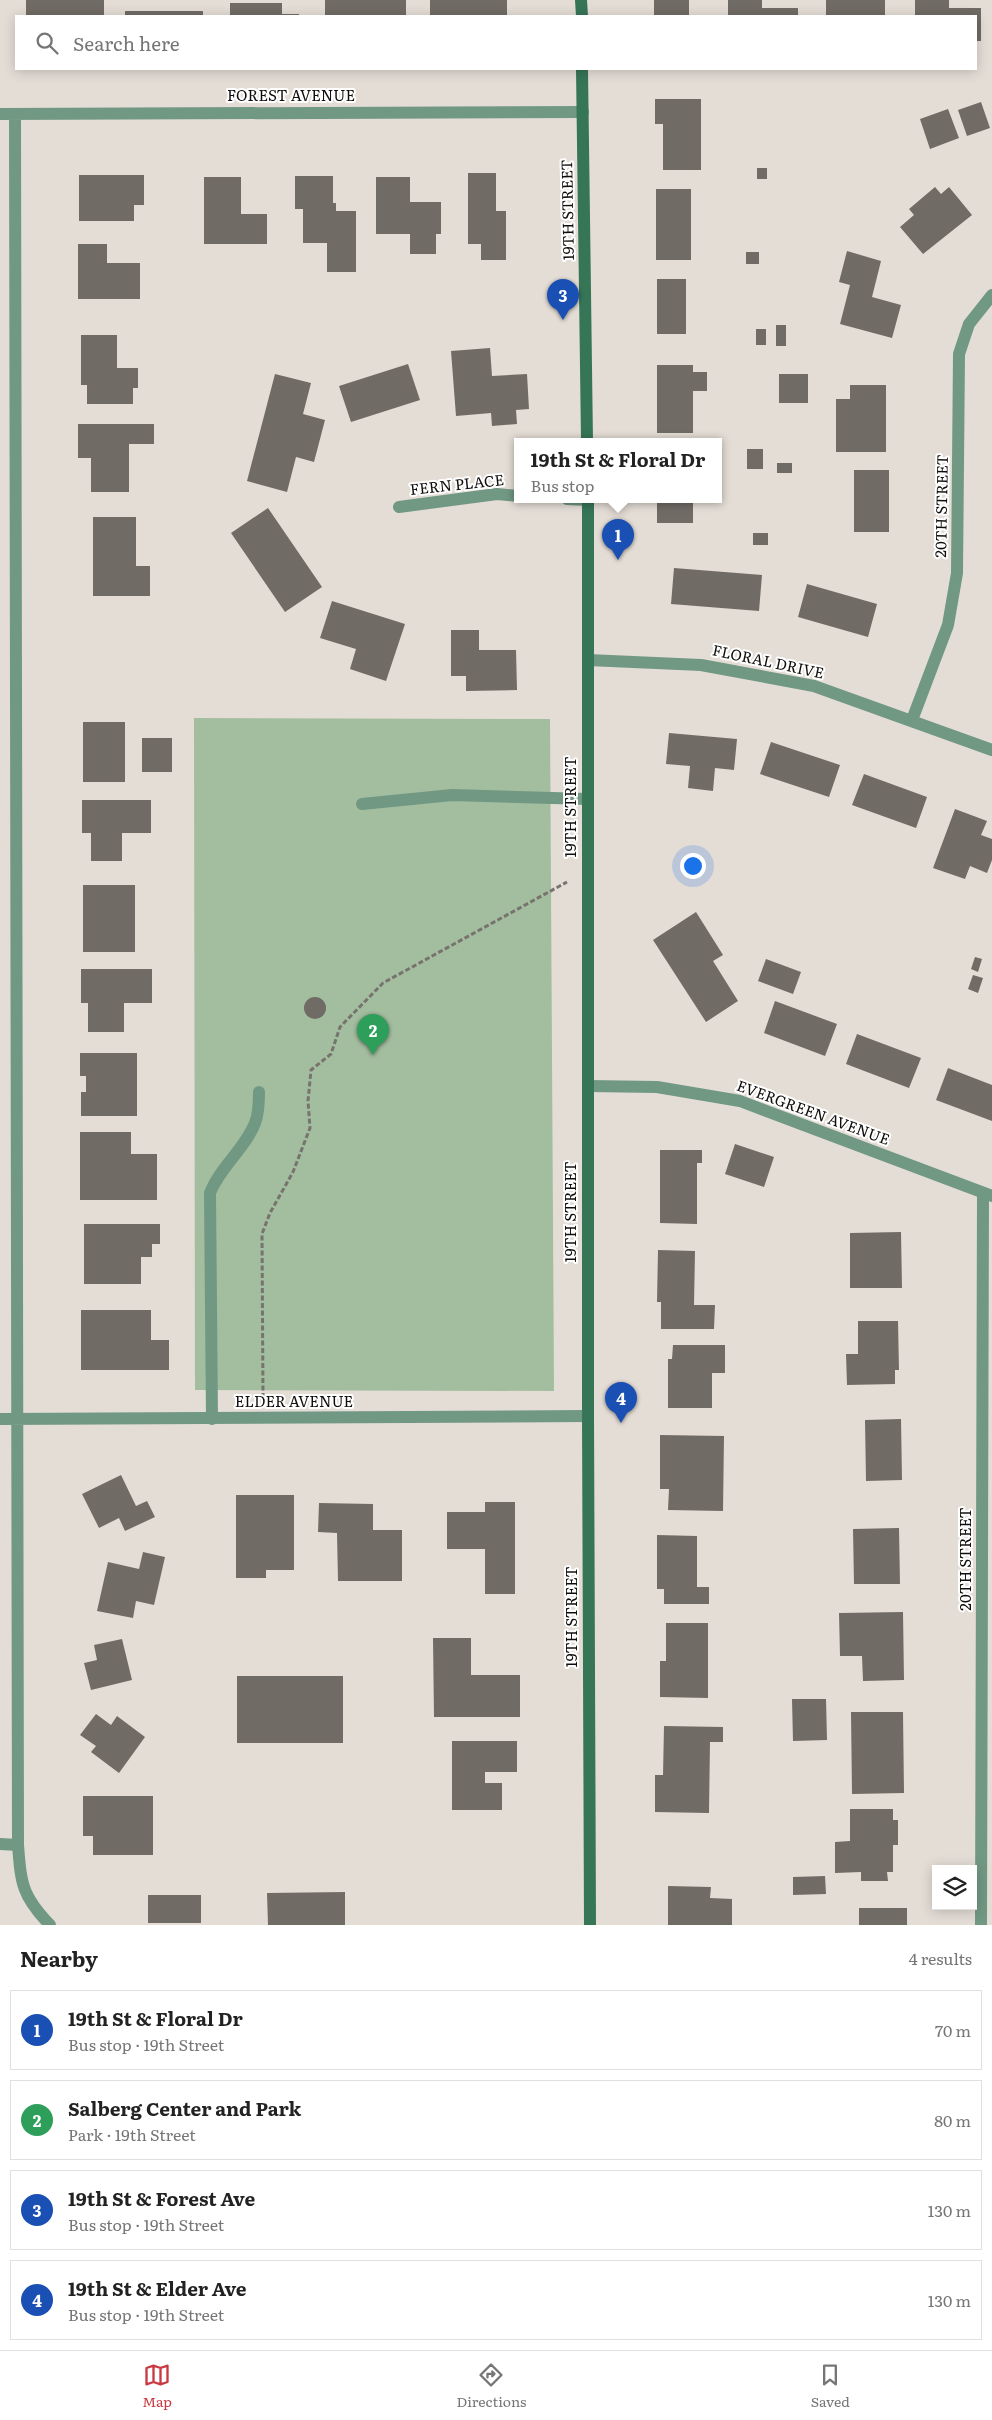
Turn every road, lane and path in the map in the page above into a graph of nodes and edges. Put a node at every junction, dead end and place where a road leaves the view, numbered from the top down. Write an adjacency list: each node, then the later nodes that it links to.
1 (581, 0): 2 (street)
2 (582, 15)
3 (582, 70): 4 (street, 19TH STREET)
4 (583, 112): 6 (street, FOREST AVENUE); 8 (street, 19TH STREET)
5 (0, 114): 6 (street, FOREST AVENUE)
6 (15, 114): 24 (street)
7 (992, 295): 13 (street, 20TH STREET)
8 (588, 438)
9 (514, 496): 11 (street, FERN PLACE)
10 (588, 503): 12 (street, 19TH STREET)
11 (399, 507)
12 (588, 660): 13 (street, FLORAL DRIVE); 15 (street, 19TH STREET)
13 (912, 720): 14 (street, FLORAL DRIVE)
14 (992, 750)
15 (588, 799): 16 (street); 17 (street, 19TH STREET)
16 (362, 804)
17 (588, 871): 18 (street, 19TH STREET); 22 (path)
18 (588, 1086): 20 (street, EVERGREEN AVENUE); 21 (street, 19TH STREET)
19 (259, 1092): 25 (street)
20 (988, 1194): 30 (street, 20TH STREET)
21 (588, 1416): 22 (street, ELDER AVENUE); 29 (street, 19TH STREET)
22 (263, 1418): 25 (street, ELDER AVENUE)
23 (0, 1419): 24 (street, ELDER AVENUE)
24 (18, 1419): 25 (street, ELDER AVENUE); 27 (street)
25 (212, 1419)
26 (0, 1844): 27 (street)
27 (18, 1845): 28 (street)
28 (50, 1925)
29 (590, 1925)
30 (981, 1925)

